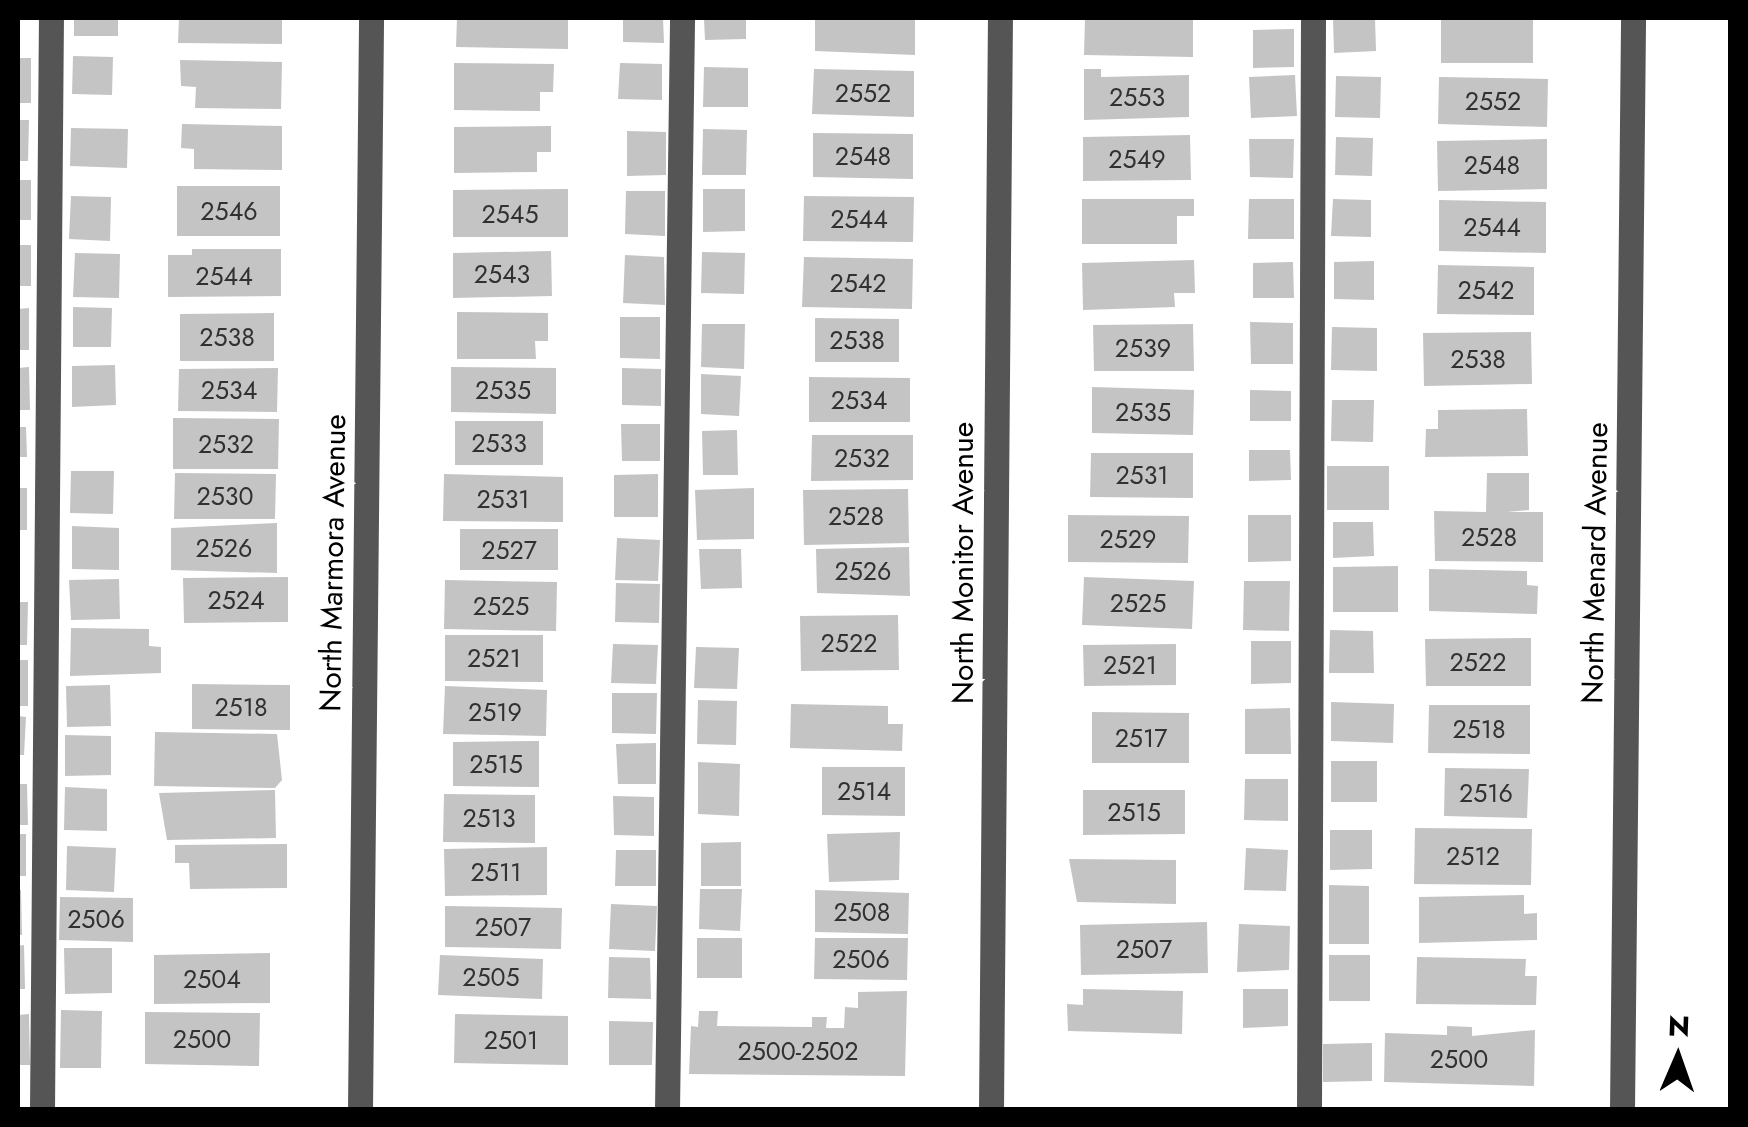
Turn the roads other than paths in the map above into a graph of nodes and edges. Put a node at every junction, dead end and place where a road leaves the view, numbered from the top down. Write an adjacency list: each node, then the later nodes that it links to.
1 (51, 18): 7 (street)
2 (371, 18): 8 (street, North Marmora Avenue)
3 (682, 18): 9 (street)
4 (1000, 18): 10 (street, North Monitor Avenue)
5 (1312, 18): 11 (street)
6 (1633, 18): 12 (street, North Menard Avenue)
7 (42, 1110)
8 (360, 1110)
9 (668, 1110)
10 (991, 1110)
11 (1309, 1110)
12 (1622, 1110)

